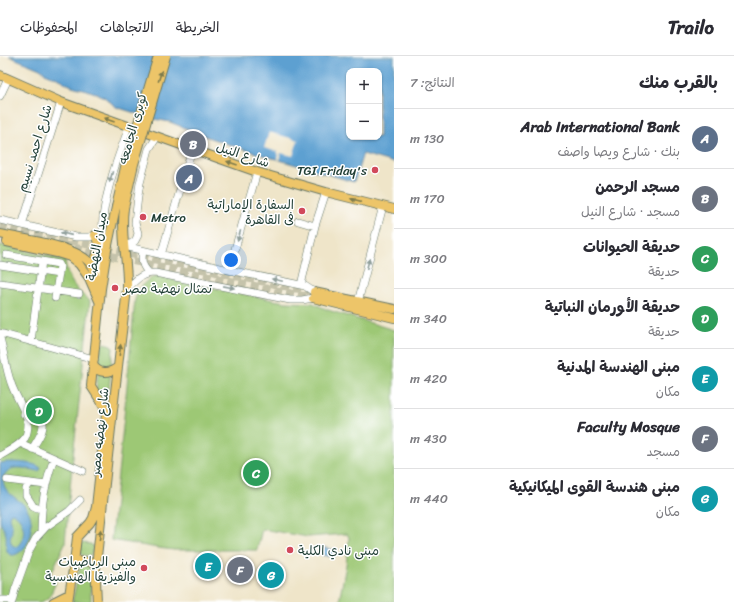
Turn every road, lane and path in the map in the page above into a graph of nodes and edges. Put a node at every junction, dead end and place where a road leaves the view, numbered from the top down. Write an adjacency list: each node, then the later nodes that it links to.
1 (158, 56): 13 (main road, كوبرى الجامعه, bridge)
2 (166, 56): 14 (main road, كوبرى الجامعه, one-way to 2, bridge)
3 (0, 75): 4 (main road, شارع النيل)
4 (8, 79): 5 (street); 6 (main road, شارع النيل)
5 (0, 96)
6 (61, 102): 7 (main road, شارع النيل, one-way to 6); 18 (street, شارع احمد نسيم)
7 (129, 127): 8 (main road, شارع النيل); 20 (street, one-way to 20)
8 (157, 137): 9 (main road, شارع النيل); 24 (street)
9 (192, 149): 10 (main road, شارع النيل, one-way to 9); 27 (street)
10 (257, 172): 11 (main road, شارع النيل); 32 (street, one-way to 32)
11 (326, 192): 12 (main road, شارع النيل, one-way to 11); 19 (street)
12 (383, 206): 15 (main road, شارع النيل); 45 (street, one-way to 12)
13 (116, 207): 39 (main road, ميدان النهضة)
14 (124, 208): 24 (main road, ميدان النهضة)
15 (394, 209)
16 (0, 220): 18 (street)
17 (298, 221): 19 (street)
18 (22, 225): 22 (street, one-way to 18)
19 (315, 226): 37 (street)
20 (104, 232): 22 (street); 39 (street)
21 (0, 234): 29 (main road)
22 (95, 235): 29 (main road)
23 (6, 242): 44 (main road)
24 (124, 246): 25 (street); 31 (main road, ميدان النهضة)
25 (143, 251): 27 (street); 34 (street)
26 (6, 255): 28 (street)
27 (161, 255): 32 (street)
28 (42, 261): 33 (street); 35 (street)
29 (90, 264): 39 (main road)
30 (0, 266): 33 (street)
31 (126, 266): 40 (main road, شارع نهضه مصر)
32 (229, 270): 37 (street, one-way to 32)
33 (40, 271): 35 (street); 38 (street)
34 (149, 273): 40 (street); 43 (street, one-way to 43)
35 (59, 274): 42 (street)
36 (0, 283): 38 (street)
37 (301, 285): 43 (street)
38 (38, 289): 42 (street); 50 (street)
39 (101, 289): 44 (main road, شارع نهضه مصر)
40 (127, 289): 52 (main road, شارع نهضه مصر, one-way to 40)
41 (79, 294): 42 (street)
42 (56, 295)
43 (313, 295): 45 (main road); 47 (main road)
44 (99, 301): 51 (main road, شارع نهضه مصر)
45 (358, 302): 46 (main road)
46 (394, 309)
47 (394, 318)
48 (0, 333): 50 (street)
49 (0, 338): 53 (street)
50 (31, 341): 51 (street)
51 (94, 362): 52 (main road); 65 (main road, شارع نهضه مصر)
52 (118, 367): 66 (main road, شارع نهضه مصر, one-way to 52)
53 (24, 414): 54 (street); 55 (street)
54 (20, 443): 55 (street); 56 (street)
55 (32, 449): 57 (street)
56 (0, 456)
57 (54, 458): 58 (street); 61 (street)
58 (83, 471)
59 (7, 480): 60 (street)
60 (30, 483): 61 (street); 63 (street)
61 (46, 485): 63 (street)
62 (80, 500): 64 (street)
63 (41, 508): 64 (street)
64 (41, 532): 69 (street)
65 (74, 562): 66 (main road); 67 (main road, شارع نهضه مصر)
66 (96, 566): 71 (main road, شارع نهضه مصر)
67 (68, 598): 70 (main road)
68 (0, 600): 69 (street)
69 (12, 601)
70 (53, 602)
71 (97, 602)

